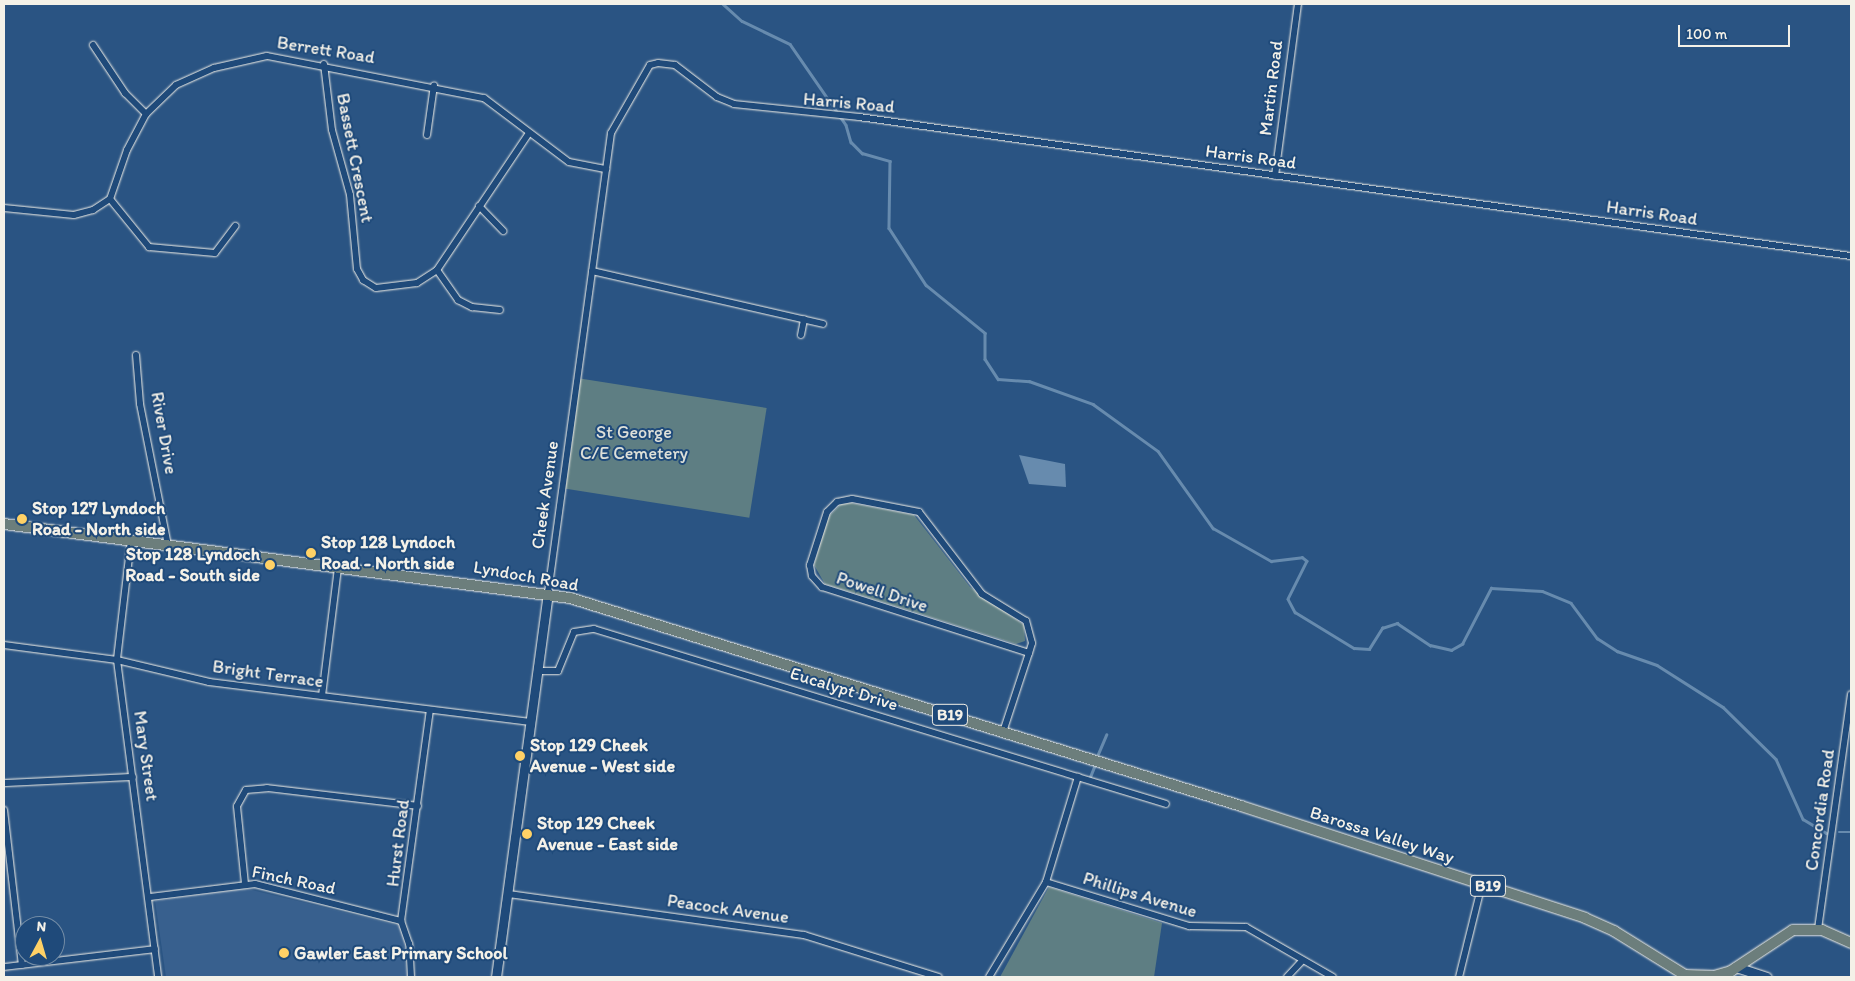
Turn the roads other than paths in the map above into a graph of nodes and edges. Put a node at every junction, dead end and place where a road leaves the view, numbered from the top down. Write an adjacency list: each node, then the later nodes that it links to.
1 (1298, 4): 10 (street, Martin Road)
2 (93, 45): 6 (street)
3 (658, 63): 9 (street, Cheek Avenue); 10 (street, Harris Road)
4 (324, 64): 5 (street, Berrett Road); 6 (street, Berrett Road); 17 (street, Bassett Crescent)
5 (434, 85): 7 (street, Berrett Road); 8 (street)
6 (146, 114): 11 (street, Berrett Road)
7 (529, 133): 9 (street, Berrett Road); 12 (street, Bassett Crescent)
8 (427, 135)
9 (606, 169): 18 (street, Cheek Avenue)
10 (1275, 176): 16 (street, Harris Road)
11 (110, 199): 13 (street); 14 (street)
12 (479, 206): 15 (street); 17 (street, Bassett Crescent)
13 (4, 208)
14 (235, 226)
15 (503, 231)
16 (1851, 256)
17 (436, 270): 19 (street)
18 (592, 271): 20 (street); 28 (street, Cheek Avenue)
19 (500, 310)
20 (804, 319): 21 (street); 22 (street)
21 (823, 324)
22 (801, 335)
23 (136, 355): 26 (street, River Drive)
24 (4, 524): 25 (main road, Lyndoch Road / B19)
25 (131, 540): 26 (main road, Lyndoch Road / B19); 31 (street, Mary Street)
26 (168, 545): 27 (main road, Lyndoch Road / B19)
27 (338, 567): 28 (main road, Lyndoch Road / B19); 34 (street)
28 (548, 593): 32 (street, Cheek Avenue); 37 (main road, Lyndoch Road / B19)
29 (4, 645): 31 (street, Bright Terrace)
30 (1028, 653): 30 (street, Powell Drive); 37 (street, Powell Drive)
31 (117, 660): 34 (street, Bright Terrace); 39 (street, Mary Street)
32 (537, 671): 36 (street, Cheek Avenue); 40 (street, Eucalypt Drive)
33 (1851, 694): 52 (street, Concordia Road)
34 (322, 696): 35 (street, Bright Terrace)
35 (430, 710): 36 (street, Bright Terrace); 43 (street, Hurst Road)
36 (531, 722): 48 (street, Cheek Avenue)
37 (1003, 732): 38 (main road, Lyndoch Road / B19)
38 (1084, 757): 47 (main road, Barossa Valley Way / B19)
39 (133, 777): 41 (street); 49 (street, Mary Street)
40 (1078, 777): 42 (street, Eucalypt Drive); 45 (street)
41 (4, 783)
42 (1166, 804)
43 (418, 806): 46 (street); 51 (street, Hurst Road)
44 (4, 810): 50 (street)
45 (1046, 882): 56 (street, Phillips Avenue); 62 (street)
46 (245, 884): 49 (street, Finch Road); 51 (street, Finch Road)
47 (1482, 884): 57 (main road, Barossa Valley Way / B19); 65 (street)
48 (508, 894): 60 (street, Cheek Avenue); 61 (street, Peacock Avenue)
49 (150, 897): 54 (street, Mary Street)
50 (16, 916)
51 (401, 921): 59 (street, Hurst Road)
52 (1818, 929): 53 (main road); 57 (main road, Barossa Valley Way / B19)
53 (1851, 943)
54 (155, 949): 55 (street); 58 (street, Mary Street)
55 (65, 960)
56 (1302, 961): 63 (street); 64 (street, Phillips Avenue)
57 (1736, 967): 66 (street)
58 (158, 977)
59 (411, 977)
60 (496, 977)
61 (939, 977)
62 (989, 977)
63 (1288, 977)
64 (1333, 977)
65 (1459, 977)
66 (1766, 977)

